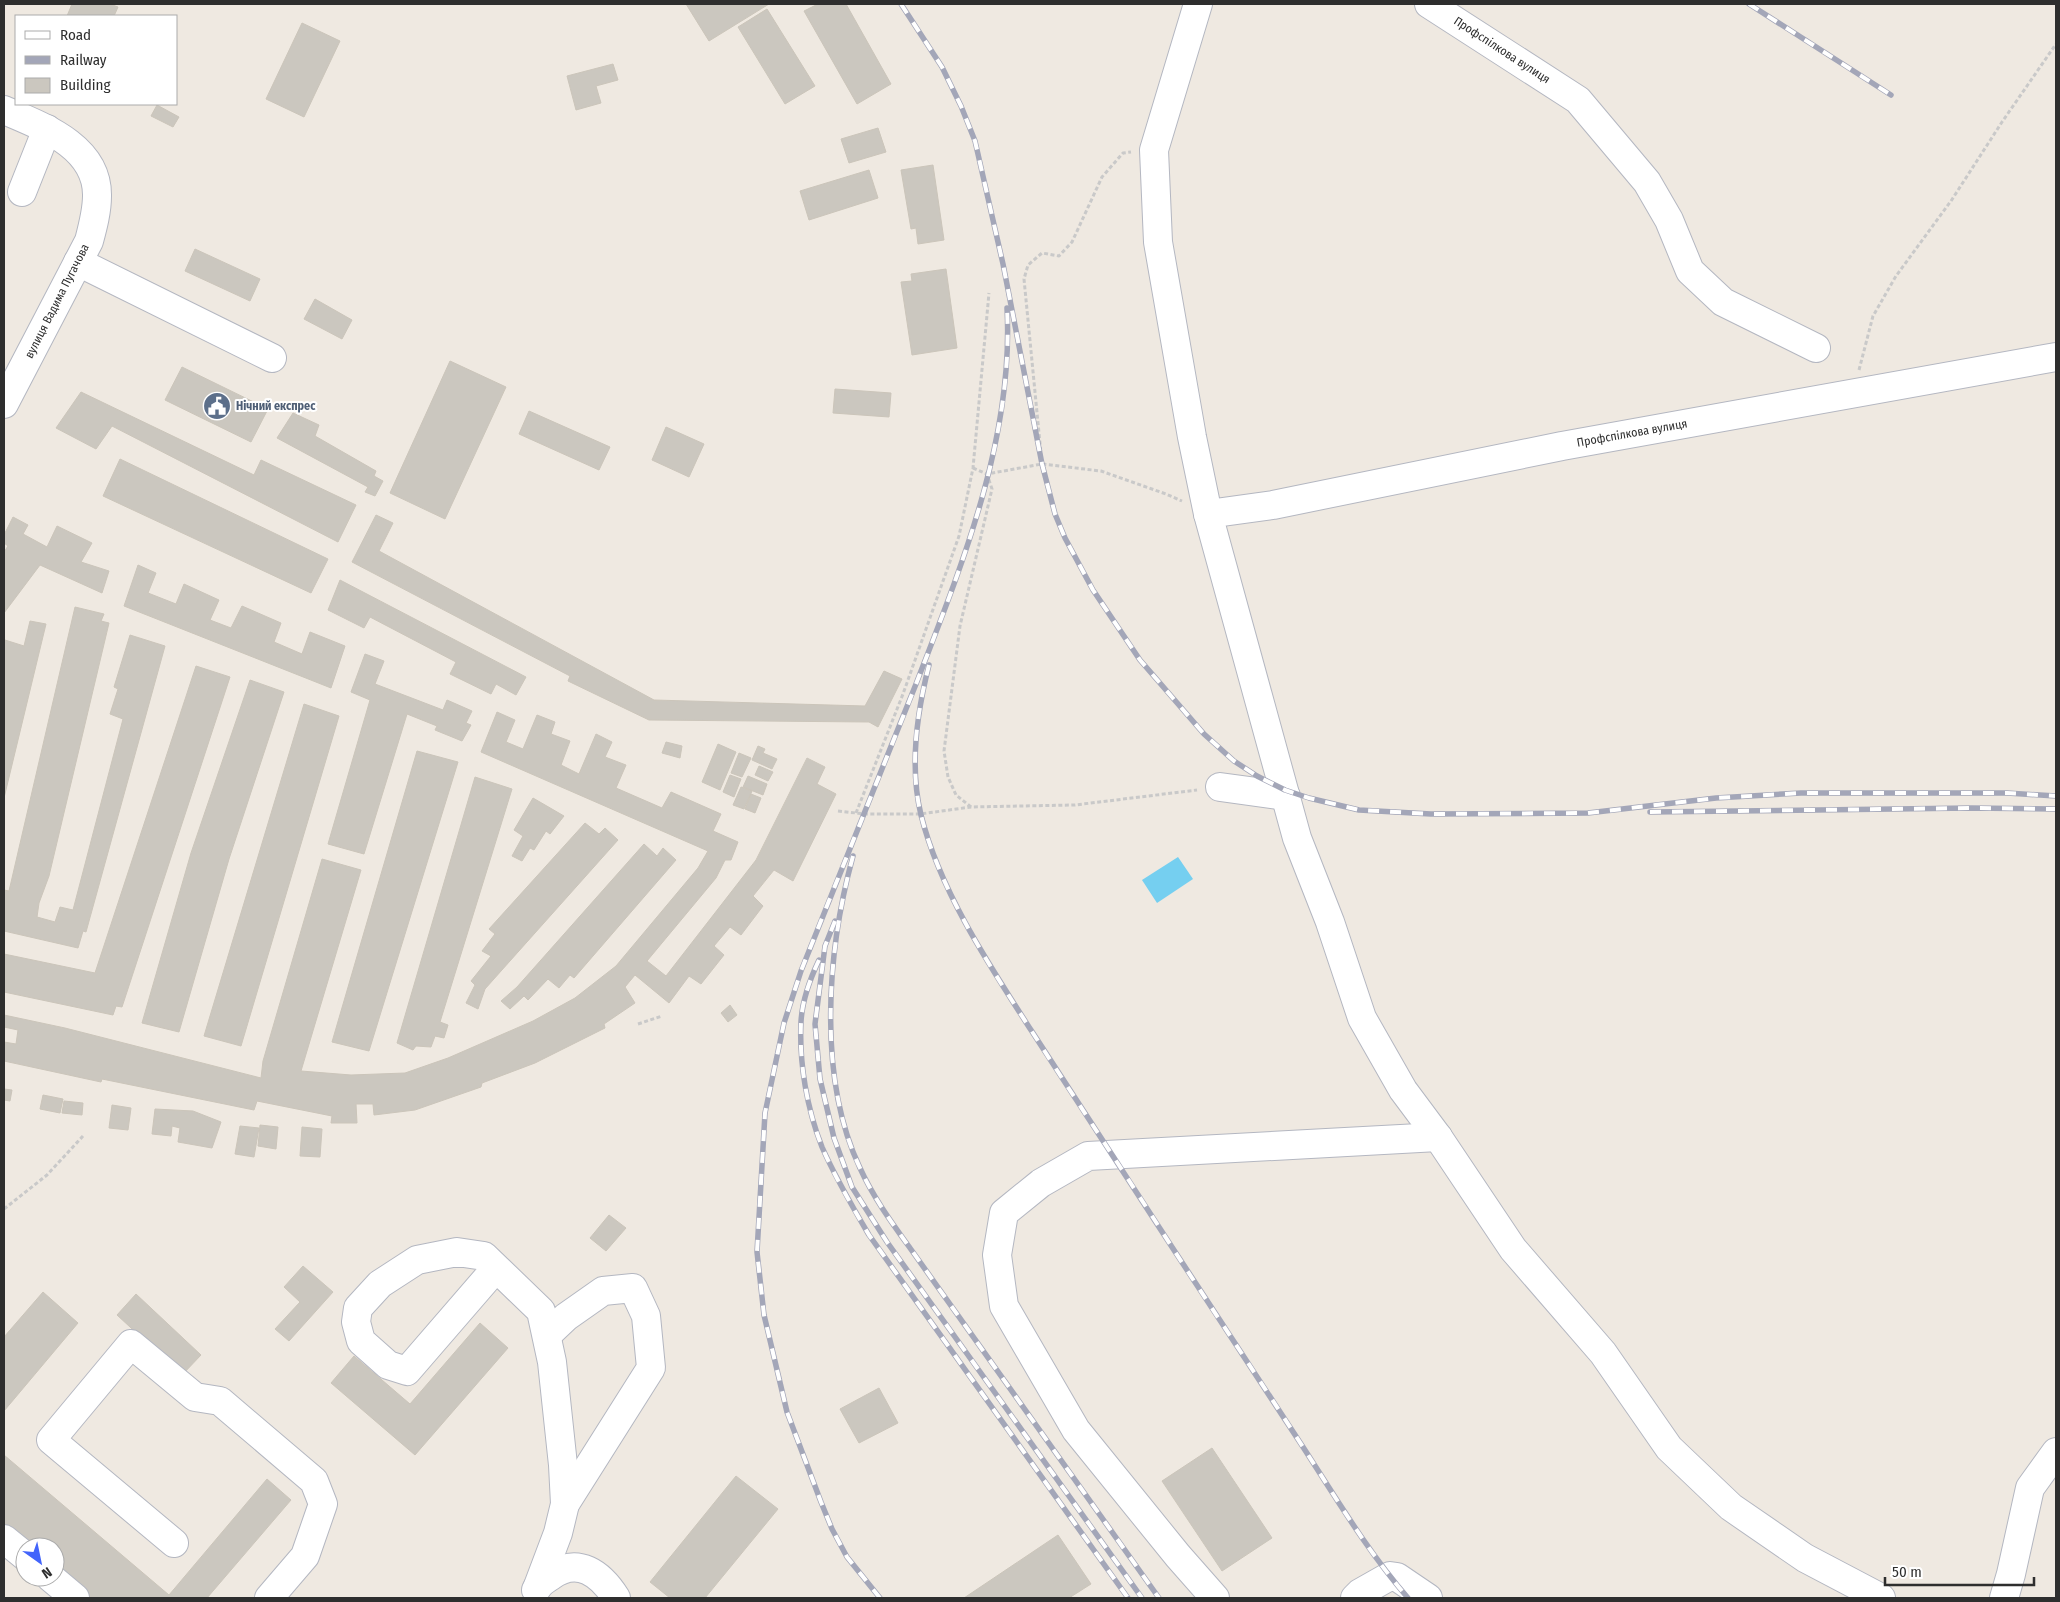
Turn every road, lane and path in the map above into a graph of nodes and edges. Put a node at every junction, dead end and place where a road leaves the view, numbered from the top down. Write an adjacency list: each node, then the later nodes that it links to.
1 (1198, 4): 6 (street)
2 (1429, 4): 10 (street, Профспілкова вулиця)
3 (2056, 44): 13 (path)
4 (4, 110): 5 (street)
5 (47, 129): 7 (street); 8 (street, вулиця Вадима Пугачова)
6 (1154, 150): 15 (path); 18 (street)
7 (22, 192)
8 (78, 262): 12 (street); 14 (street, вулиця Вадима Пугачова)
9 (989, 293): 16 (path)
10 (1816, 348)
11 (2056, 357): 13 (street, Профспілкова вулиця)
12 (272, 358)
13 (1841, 395): 18 (street, Профспілкова вулиця)
14 (4, 404)
15 (1042, 464): 17 (path); 18 (path)
16 (973, 468): 17 (path); 23 (path)
17 (987, 474): 21 (path)
18 (1208, 514): 20 (street)
19 (1220, 787): 20 (street); 21 (path)
20 (1286, 796): 27 (street)
21 (971, 808): 23 (path)
22 (838, 811): 23 (path)
23 (856, 813)
24 (662, 1016): 25 (path)
25 (638, 1024)
26 (83, 1136): 28 (path)
27 (1438, 1137): 41 (street); 44 (street)
28 (4, 1209)
29 (496, 1268): 29 (street); 30 (street)
30 (546, 1335): 32 (street); 32 (street)
31 (2056, 1452): 45 (street)
32 (564, 1504): 37 (street)
33 (4, 1539): 35 (street)
34 (174, 1543): 39 (street)
35 (15, 1548)
36 (62, 1587): 38 (street)
37 (535, 1592): 40 (street)
38 (75, 1598)
39 (269, 1598)
40 (616, 1598)
41 (1215, 1598)
42 (1354, 1598): 43 (street)
43 (1428, 1598)
44 (1881, 1598)
45 (2004, 1598)

